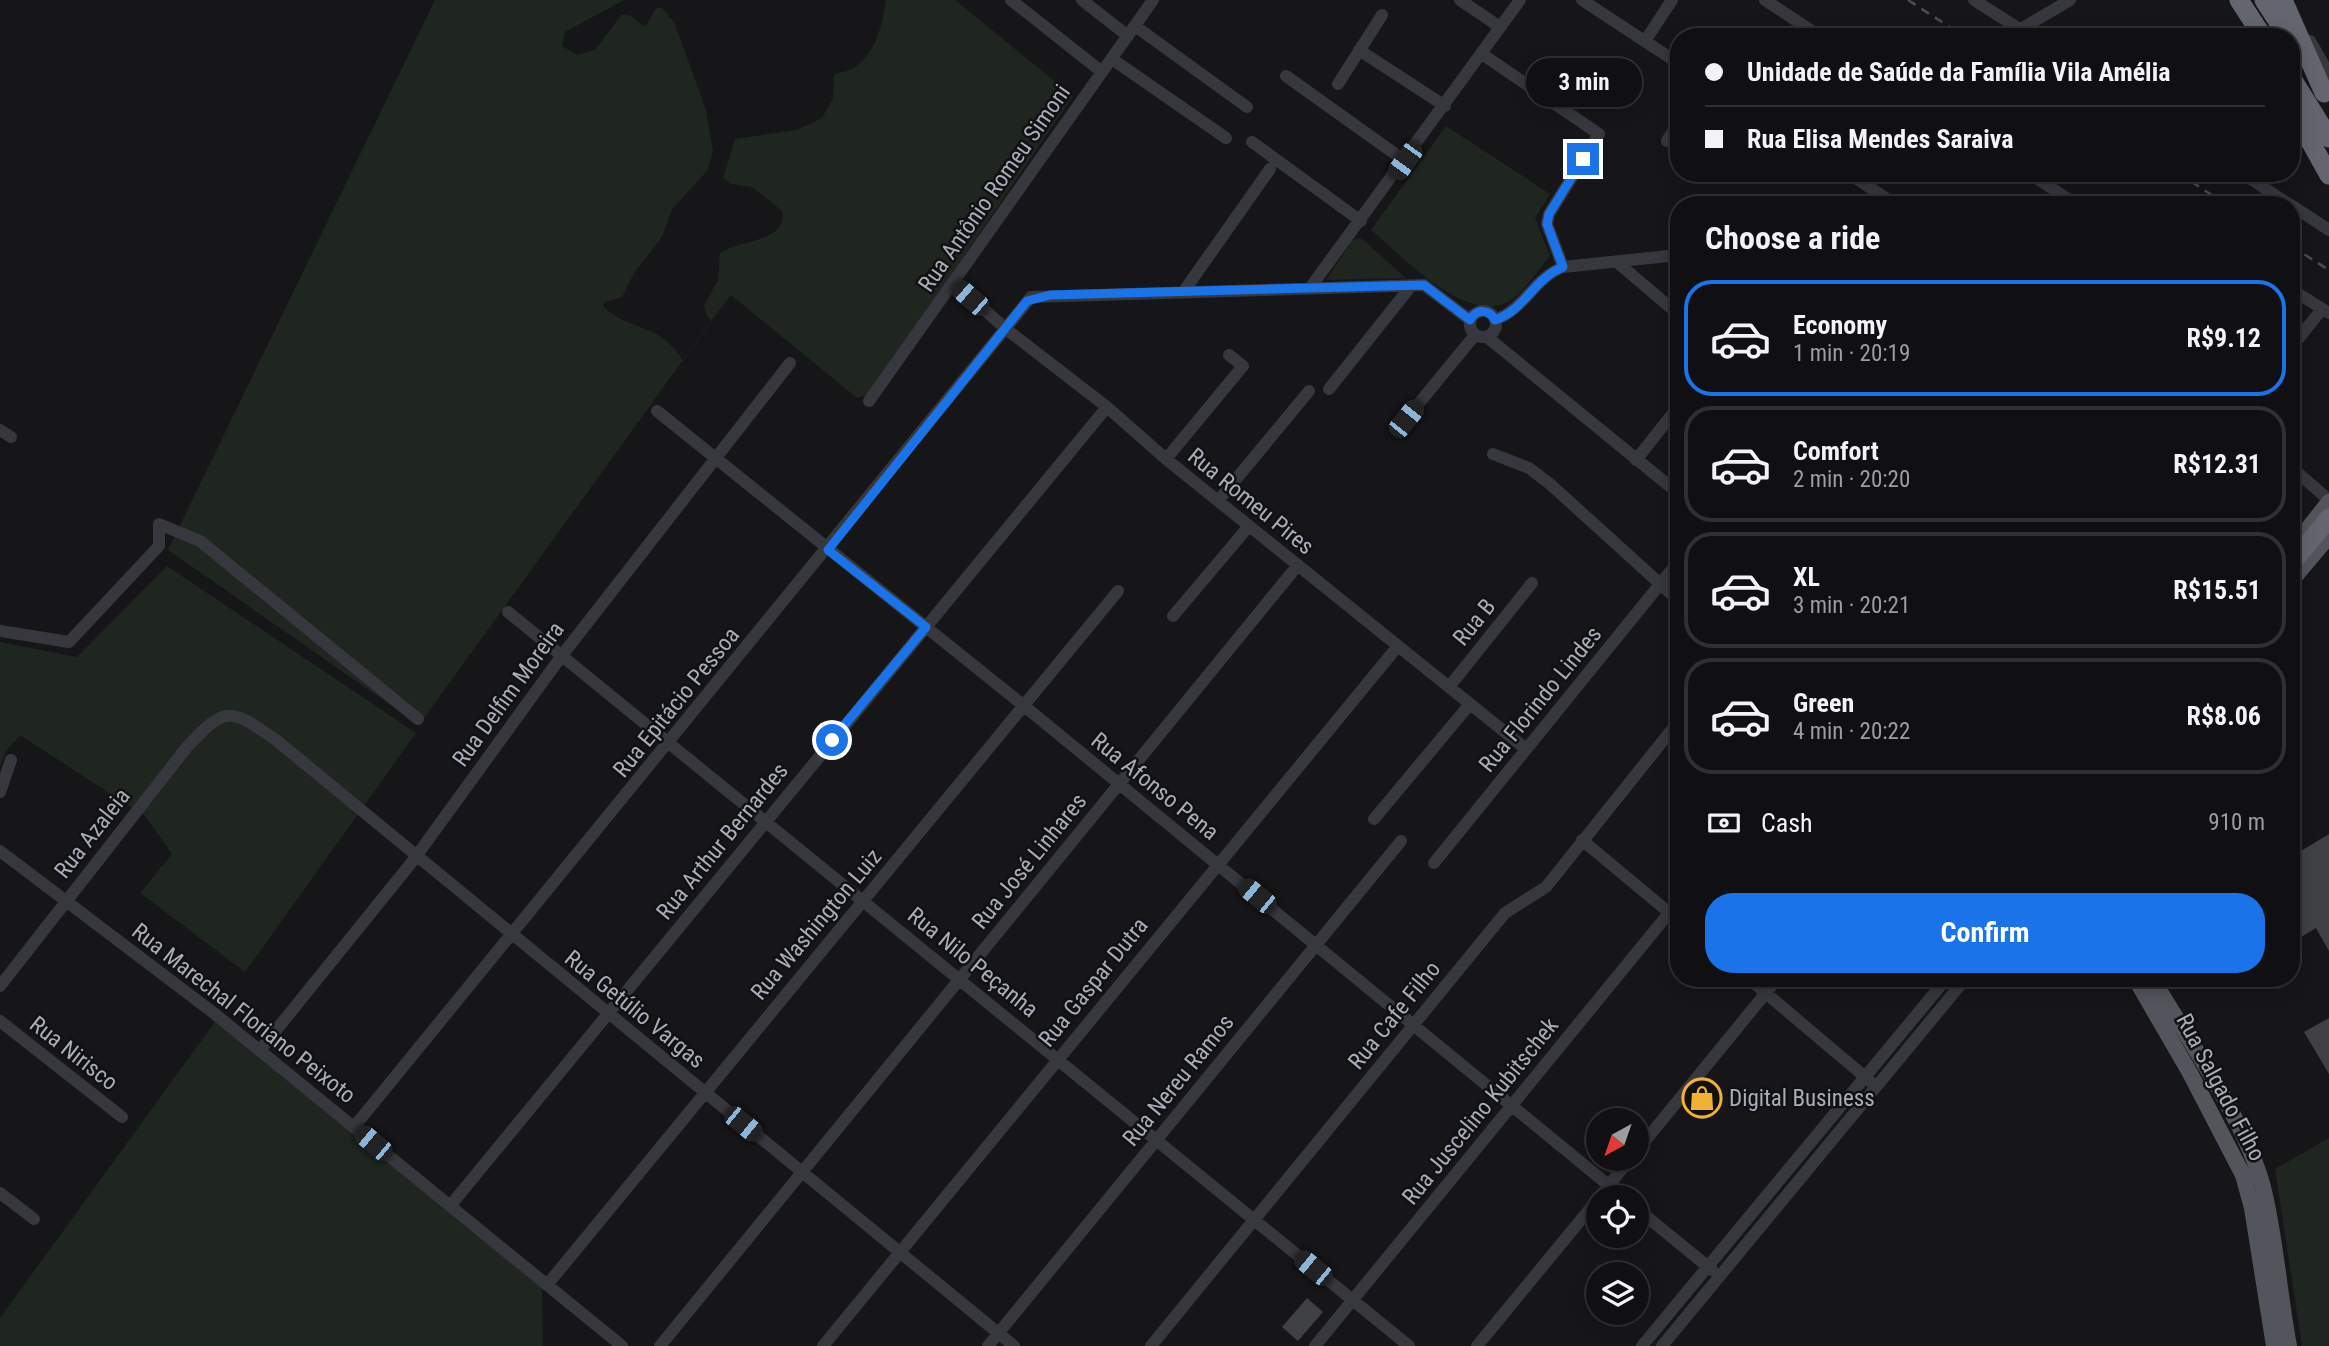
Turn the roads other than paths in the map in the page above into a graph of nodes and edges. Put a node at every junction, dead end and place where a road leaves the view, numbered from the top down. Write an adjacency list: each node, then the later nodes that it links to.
1 (1011, 0): 30 (street)
2 (1082, 0): 22 (street)
3 (1153, 0): 22 (street, Rua Antônio Romeu Simoni)
4 (1460, 0): 15 (street)
5 (1520, 0): 15 (street)
6 (1582, 0): 23 (street)
7 (1672, 0): 23 (street)
8 (1765, 0): 16 (street)
9 (1974, 0): 17 (street)
10 (2070, 0): 18 (street)
11 (2264, 0): 20 (highway)
12 (2284, 0): 21 (highway)
13 (2244, 7): 19 (highway)
14 (1382, 15): 24 (street)
15 (1500, 27): 25 (street)
16 (1807, 28)
17 (2019, 28)
18 (2023, 28)
19 (2256, 28)
20 (2282, 28)
21 (2292, 28)
22 (1131, 31): 27 (street, Rua Antônio Romeu Simoni); 35 (street)
23 (1645, 41): 26 (street)
24 (1359, 50): 32 (street); 34 (street)
25 (1482, 54): 34 (street); 56 (street)
26 (1670, 58)
27 (1112, 59): 30 (street, Rua Antônio Romeu Simoni); 37 (street)
28 (2300, 59): 33 (highway)
29 (2300, 69): 33 (highway)
30 (1102, 72): 57 (street, Rua Antônio Romeu Simoni)
31 (1286, 76): 42 (street)
32 (1338, 84)
33 (2310, 96): 38 (highway); 41 (highway); 44 (highway)
34 (1445, 106): 42 (street)
35 (1247, 107)
36 (1670, 136): 39 (street)
37 (1226, 138)
38 (2329, 138)
39 (1667, 141)
40 (1252, 142): 52 (street)
41 (2329, 157)
42 (1405, 161): 52 (street)
43 (1270, 169): 60 (street)
44 (2329, 175)
45 (1862, 182): 48 (street)
46 (2042, 182): 49 (street)
47 (2256, 182): 50 (street)
48 (1882, 196)
49 (2064, 196)
50 (2277, 196)
51 (2300, 211): 53 (street)
52 (1361, 221): 59 (street)
53 (2329, 230)
54 (1670, 256): 55 (street)
55 (1618, 263): 56 (street); 62 (street)
56 (1563, 267): 65 (street)
57 (953, 282): 66 (street, Rua Romeu Pires); 73 (street, Rua Antônio Romeu Simoni)
58 (1418, 285): 59 (street); 64 (street); 71 (street)
59 (1310, 288): 60 (street)
60 (1184, 291): 66 (street, Rua Epitácio Pessoa)
61 (2300, 295): 63 (street)
62 (1670, 307)
63 (2326, 311): 68 (street)
64 (1470, 320): 65 (street); 67 (street)
65 (1495, 320): 67 (street)
66 (1006, 329): 74 (street, Rua Romeu Pires); 90 (street, Rua Epitácio Pessoa)
67 (1481, 336): 77 (street); 81 (street)
68 (2300, 338)
69 (1229, 355): 80 (street)
70 (790, 363): 79 (street, Rua Delfim Moreira)
71 (1329, 389)
72 (1309, 391): 84 (street)
73 (869, 401)
74 (1107, 407): 80 (street, Rua Romeu Pires); 101 (street, Rua Arthur Bernardes)
75 (657, 411): 79 (street, Rua Afonso Pena)
76 (1670, 417): 81 (street)
77 (1406, 419)
78 (1493, 454): 96 (street)
79 (716, 458): 90 (street, Rua Afonso Pena); 104 (street, Rua Delfim Moreira)
80 (1166, 459): 84 (street, Rua Romeu Pires)
81 (1636, 460): 83 (street)
82 (2300, 475): 85 (street)
83 (1670, 487)
84 (1218, 501): 87 (street, Rua Romeu Pires)
85 (2329, 501): 89 (main road)
86 (2329, 518): 91 (highway)
87 (1249, 526): 92 (street, Rua Romeu Pires); 100 (street)
88 (2329, 536): 93 (main road)
89 (2300, 538)
90 (828, 550): 101 (street, Rua Afonso Pena); 111 (street, Rua Epitácio Pessoa)
91 (2300, 553)
92 (1298, 565): 103 (street, Rua Romeu Pires); 114 (street, Rua José Linhares)
93 (2300, 570)
94 (1670, 572): 96 (street, Rua Florindo Lindes)
95 (1532, 583): 105 (street, Rua B)
96 (1660, 585): 98 (street); 112 (street, Rua Florindo Lindes)
97 (1118, 591): 107 (street, Rua Washington Luiz)
98 (1670, 593)
99 (508, 612): 104 (street, Rua Nilo Peçanha)
100 (1173, 617)
101 (926, 627): 107 (street, Rua Afonso Pena); 117 (street, Rua Arthur Bernardes)
102 (0, 631): 109 (street)
103 (1398, 646): 105 (street, Rua Romeu Pires); 123 (street, Rua Gaspar Dutra)
104 (562, 654): 111 (street, Rua Nilo Peçanha); 121 (street, Rua Delfim Moreira)
105 (1449, 687): 106 (street, Rua Romeu Pires)
106 (1470, 704): 112 (street, Rua Romeu Pires); 116 (street)
107 (1023, 705): 114 (street, Rua Afonso Pena); 124 (street, Rua Washington Luiz)
108 (224, 715): 121 (street, Rua Getúlio Vargas); 125 (street, Rua Azaleia)
109 (418, 719)
110 (1670, 732): 118 (street, Rua Cafe Filho)
111 (671, 742): 117 (street, Rua Nilo Peçanha); 128 (street, Rua Epitácio Pessoa)
112 (1526, 749): 122 (street, Rua Florindo Lindes)
113 (11, 760): 115 (street)
114 (1120, 784): 123 (street, Rua Afonso Pena); 130 (street, Rua José Linhares)
115 (0, 792)
116 (1374, 819)
117 (767, 820): 124 (street, Rua Nilo Peçanha); 139 (street, Rua Arthur Bernardes)
118 (1582, 840): 126 (street); 141 (street, Rua Cafe Filho)
119 (1401, 841): 129 (street, Rua Nereu Ramos)
120 (0, 851): 125 (street, Rua Marechal Floriano Peixoto)
121 (415, 856): 128 (street, Rua Getúlio Vargas); 143 (street, Rua Delfim Moreira)
122 (1434, 863)
123 (1218, 864): 129 (street, Rua Afonso Pena); 144 (street, Rua Gaspar Dutra)
124 (864, 899): 130 (street, Rua Nilo Peçanha); 147 (street, Rua Washington Luiz)
125 (65, 901): 131 (street, Rua Azaleia); 143 (street, Rua Marechal Floriano Peixoto)
126 (1670, 914)
127 (1670, 922): 148 (street, Rua Juscelino Kubitschek)
128 (510, 939): 139 (street, Rua Getúlio Vargas); 150 (street, Rua Epitácio Pessoa)
129 (1317, 945): 141 (street, Rua Afonso Pena); 152 (street, Rua Nereu Ramos)
130 (961, 979): 144 (street, Rua Nilo Peçanha); 154 (street, Rua José Linhares)
131 (0, 986)
132 (1759, 987): 138 (street)
133 (1771, 987): 138 (street)
134 (1940, 987): 145 (street)
135 (1959, 987): 146 (street)
136 (2142, 987): 142 (main road, Rua Salgado Filho)
137 (2156, 987): 142 (main road, Rua Salgado Filho)
138 (1766, 993): 145 (street); 151 (street)
139 (607, 1014): 147 (street, Rua Getúlio Vargas); 157 (street, Rua Arthur Bernardes)
140 (0, 1021): 149 (street, Rua Nirisco)
141 (1414, 1024): 148 (street, Rua Afonso Pena); 161 (street, Rua Cafe Filho)
142 (2172, 1027): 179 (main road, Rua Salgado Filho); 180 (main road, Rua Salgado Filho)
143 (260, 1051): 150 (street, Rua Marechal Floriano Peixoto)
144 (1058, 1059): 152 (street, Rua Nilo Peçanha); 162 (street, Rua Gaspar Dutra)
145 (1865, 1077): 146 (street); 163 (street)
146 (1877, 1087): 164 (street)
147 (704, 1093): 154 (street, Rua Getúlio Vargas); 165 (street, Rua Washington Luiz)
148 (1512, 1105): 155 (street, Rua Afonso Pena); 166 (street, Rua Juscelino Kubitschek)
149 (122, 1117)
150 (354, 1127): 157 (street, Rua Marechal Floriano Peixoto)
151 (1649, 1136)
152 (1156, 1140): 161 (street, Rua Nilo Peçanha); 167 (street, Rua Nereu Ramos)
153 (1620, 1171): 155 (street)
154 (801, 1172): 162 (street, Rua Getúlio Vargas); 169 (street, Rua José Linhares)
155 (1609, 1185)
156 (0, 1193): 159 (street)
157 (450, 1206): 165 (street, Rua Marechal Floriano Peixoto)
158 (1586, 1214): 176 (street)
159 (34, 1219)
160 (1649, 1219): 163 (street)
161 (1255, 1220): 166 (street, Rua Nilo Peçanha); 173 (street, Rua Cafe Filho)
162 (900, 1253): 167 (street, Rua Getúlio Vargas); 170 (street, Rua Gaspar Dutra)
163 (1707, 1266): 164 (street); 177 (street)
164 (1719, 1276): 178 (street)
165 (547, 1284): 168 (street, Rua Marechal Floriano Peixoto)
166 (1353, 1300): 174 (street, Rua Juscelino Kubitschek); 175 (street, Rua Nilo Peçanha)
167 (998, 1334): 171 (street, Rua Nereu Ramos); 172 (street, Rua Getúlio Vargas)
168 (622, 1346)
169 (660, 1346)
170 (823, 1346)
171 (988, 1346)
172 (1014, 1346)
173 (1152, 1346)
174 (1315, 1346)
175 (1409, 1346)
176 (1477, 1346)
177 (1642, 1346)
178 (1662, 1346)
179 (2273, 1346)
180 (2289, 1346)

